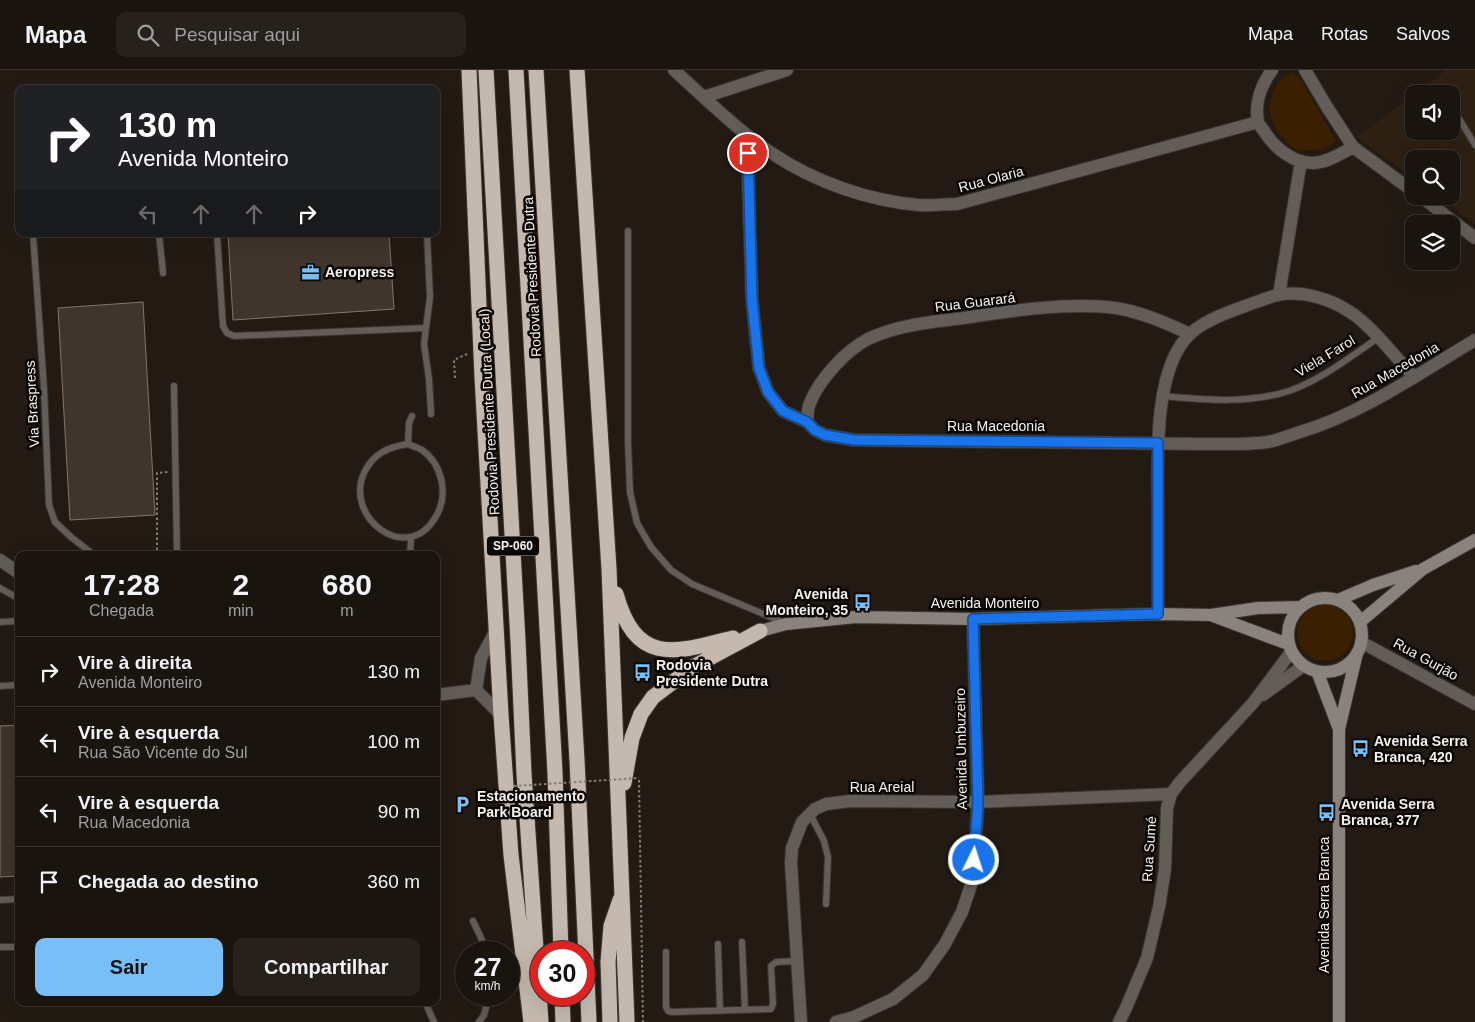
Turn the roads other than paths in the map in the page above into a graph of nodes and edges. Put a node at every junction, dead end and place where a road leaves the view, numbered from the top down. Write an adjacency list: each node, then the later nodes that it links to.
1 (469, 70): 59 (highway)
2 (486, 70): 99 (highway, Rodovia Presidente Dutra (Local) / SP-060)
3 (516, 70): 83 (highway, Rodovia Presidente Dutra / SP-060)
4 (536, 70): 101 (highway, Rodovia Presidente Dutra)
5 (577, 70): 45 (highway)
6 (674, 70): 10 (street, Rua Olaria)
7 (787, 70): 10 (street)
8 (1272, 70): 12 (street)
9 (1305, 70): 15 (street)
10 (704, 97): 13 (street, Rua Olaria)
11 (1460, 120): 14 (lane)
12 (1258, 122): 13 (street, Rua Olaria); 16 (street)
13 (747, 135): 36 (street, Rua Macedonia)
14 (1475, 145)
15 (1353, 147): 16 (street); 17 (street)
16 (1301, 161): 26 (street)
17 (1405, 185)
18 (1432, 205): 24 (street)
19 (628, 231): 58 (lane)
20 (33, 237): 41 (lane, Via Braspress)
21 (159, 237): 25 (lane)
22 (217, 237): 27 (lane)
23 (427, 237): 27 (lane)
24 (1475, 238)
25 (163, 273)
26 (1279, 294): 28 (street); 29 (street)
27 (426, 328): 34 (lane)
28 (1190, 334): 33 (street); 36 (street, Rua Guarará)
29 (1378, 338): 31 (street); 33 (lane, Viela Farol)
30 (1475, 340): 31 (street, Rua Macedonia)
31 (1414, 377): 37 (street, Rua Macedonia)
32 (174, 386): 42 (lane)
33 (1163, 396): 37 (street)
34 (431, 414)
35 (412, 416): 38 (lane)
36 (807, 422): 37 (street, Rua Macedonia)
37 (1158, 443): 52 (street)
38 (408, 444): 39 (lane); 39 (lane)
39 (411, 538): 43 (lane)
40 (1475, 540): 46 (street)
41 (89, 551)
42 (177, 551)
43 (410, 551)
44 (0, 560): 47 (street)
45 (609, 569): 60 (highway); 75 (highway)
46 (1423, 569): 50 (street); 57 (street)
47 (15, 570)
48 (0, 588): 49 (lane)
49 (15, 597)
50 (1338, 600): 51 (street); 57 (street)
51 (1300, 606): 53 (street, Avenida Monteiro); 61 (street)
52 (1158, 614): 53 (street, Avenida Monteiro); 54 (street, Avenida Monteiro)
53 (1211, 615): 61 (street, Avenida Monteiro)
54 (973, 619): 58 (street, Avenida Monteiro); 74 (street, Avenida Umbuzeiro)
55 (0, 622): 56 (lane)
56 (15, 622)
57 (1360, 622): 62 (street)
58 (786, 624): 60 (street, Avenida Monteiro)
59 (496, 630): 67 (street); 71 (highway)
60 (760, 631): 75 (highway)
61 (1290, 648): 63 (street); 69 (street)
62 (1359, 648): 64 (street); 70 (street, Rua Gurjão); 72 (street, Avenida Serra Branca)
63 (1303, 666): 64 (street); 69 (street)
64 (1317, 672): 72 (street, Avenida Serra Branca)
65 (15, 685): 66 (lane)
66 (0, 686)
67 (476, 690): 68 (street); 71 (street)
68 (440, 694)
69 (1253, 703): 73 (street)
70 (1475, 704)
71 (501, 715): 98 (highway)
72 (1339, 729): 108 (street, Avenida Serra Branca)
73 (1171, 794): 74 (street, Rua Areial); 107 (street, Rua Sumé)
74 (978, 802): 76 (street, Rua Areial); 106 (street, Avenida Umbuzeiro)
75 (619, 808): 77 (highway)
76 (810, 814): 80 (lane); 89 (street)
77 (622, 892): 90 (highway); 102 (highway)
78 (15, 899): 79 (lane)
79 (0, 900)
80 (826, 904)
81 (473, 921): 82 (lane)
82 (482, 941)
83 (561, 941)
84 (742, 942): 94 (lane)
85 (718, 944): 95 (lane)
86 (15, 947): 87 (lane)
87 (0, 948)
88 (666, 952): 95 (lane)
89 (797, 961): 94 (lane); 105 (street)
90 (626, 992): 103 (highway); 104 (highway)
91 (427, 1006): 96 (lane)
92 (486, 1006): 97 (lane)
93 (562, 1006): 100 (highway)
94 (745, 1010): 95 (lane)
95 (720, 1011)
96 (434, 1022)
97 (479, 1022)
98 (531, 1022)
99 (541, 1022)
100 (563, 1022)
101 (589, 1022)
102 (610, 1022)
103 (626, 1022)
104 (630, 1022)
105 (800, 1022)
106 (836, 1022)
107 (1119, 1022)
108 (1339, 1022)

